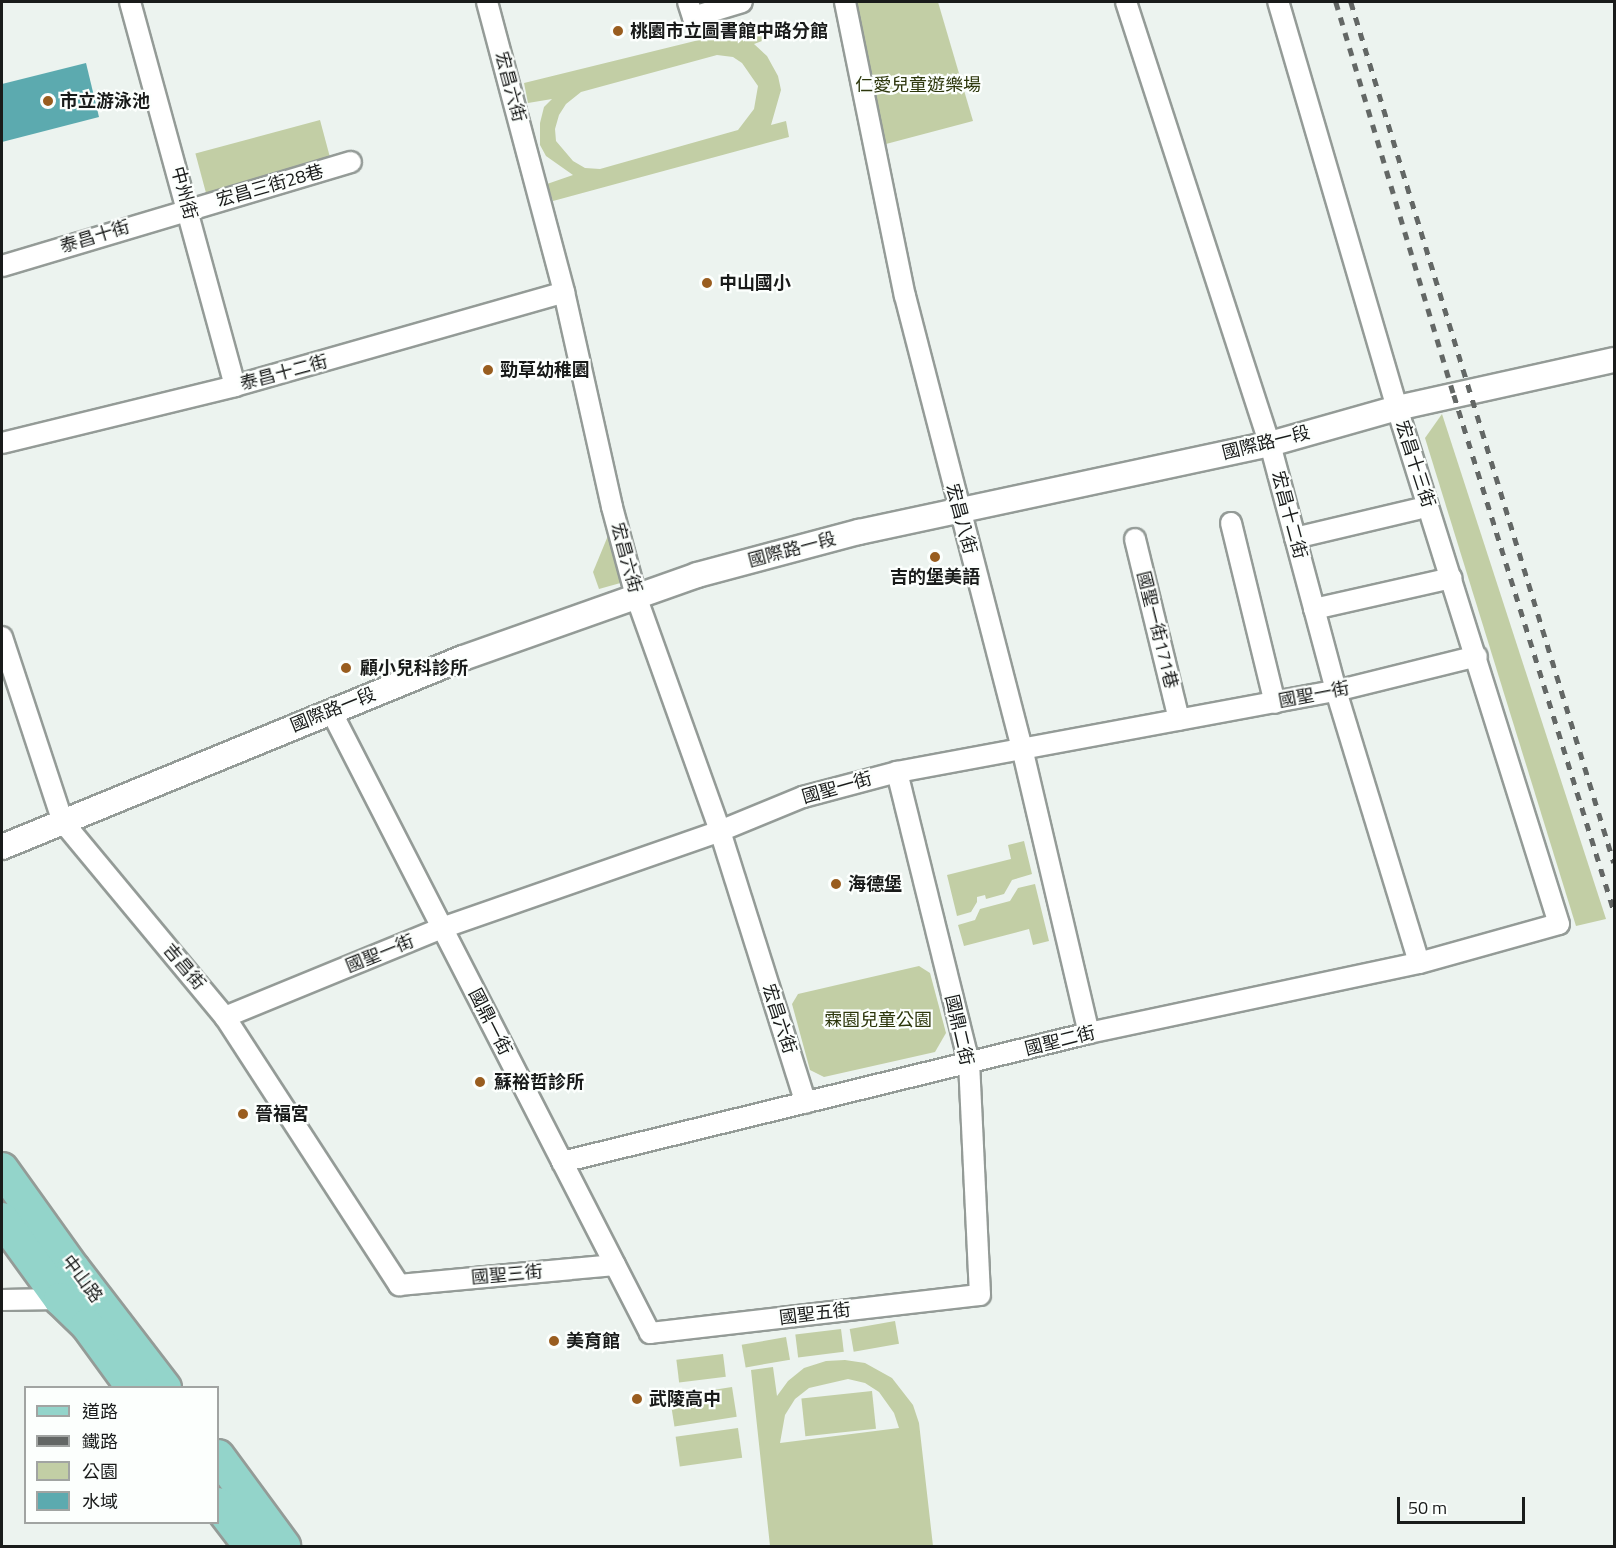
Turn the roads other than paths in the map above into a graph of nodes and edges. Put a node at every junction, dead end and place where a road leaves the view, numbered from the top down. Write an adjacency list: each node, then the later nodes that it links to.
1 (130, 2): 9 (street, 中州街)
2 (487, 2): 11 (street, 宏昌六街)
3 (742, 2): 7 (street)
4 (845, 2): 17 (street, 宏昌八街)
5 (1126, 2): 16 (street, 宏昌十二街)
6 (1278, 2): 14 (street, 宏昌十三街)
7 (691, 9)
8 (351, 162): 9 (street, 宏昌三街28巷)
9 (188, 209): 10 (street, 泰昌十街); 13 (street, 中州街)
10 (2, 266)
11 (564, 292): 13 (street, 泰昌十二街); 23 (street, 宏昌六街)
12 (1614, 360): 14 (street, 國際路一段)
13 (235, 386): 15 (street, 泰昌十二街)
14 (1397, 408): 16 (street, 國際路一段); 22 (street, 宏昌十三街)
15 (2, 443)
16 (1270, 444): 17 (street, 國際路一段); 20 (street, 宏昌十二街)
17 (958, 509): 23 (street, 國際路一段); 31 (street, 宏昌八街)
18 (1418, 509): 20 (street)
19 (1231, 523): 28 (street)
20 (1295, 538): 24 (street, 宏昌十二街)
21 (1135, 539): 30 (street, 國聖一街171巷)
22 (1452, 578): 24 (street); 26 (street, 宏昌十三街)
23 (636, 596): 29 (street, 國際路一段); 34 (street, 宏昌六街)
24 (1314, 609): 27 (street, 宏昌十二街)
25 (2, 636): 33 (street, 吉昌街)
26 (1477, 656): 27 (street, 國聖一街); 36 (street, 宏昌十三街)
27 (1336, 691): 28 (street, 國聖一街); 38 (street, 宏昌十二街)
28 (1275, 703): 30 (street, 國聖一街)
29 (331, 711): 33 (street, 國際路一段); 37 (street, 國鼎一街)
30 (1179, 720): 31 (street, 國聖一街)
31 (1022, 748): 32 (street, 國聖一街); 40 (street, 宏昌八街)
32 (897, 772): 34 (street, 國聖一街); 41 (street, 國鼎二街)
33 (63, 822): 35 (street, 國際路一段); 39 (street, 吉昌街)
34 (720, 831): 37 (street, 國聖一街); 42 (street, 宏昌六街)
35 (2, 847)
36 (1559, 924): 38 (street, 國聖二街)
37 (442, 928): 39 (street, 國聖一街); 43 (street, 國鼎一街)
38 (1419, 963): 40 (street, 國聖二街)
39 (225, 1017): 47 (street, 吉昌街)
40 (1089, 1033): 41 (street, 國聖二街)
41 (969, 1063): 42 (street, 國聖二街); 48 (street, 國鼎二街)
42 (806, 1103): 43 (street, 國聖二街)
43 (562, 1162): 46 (street, 國鼎一街)
44 (2, 1169): 53 (main road, 中山路)
45 (2, 1219): 49 (main road, 中山路)
46 (615, 1265): 47 (street, 國聖三街); 51 (street, 國鼎一街)
47 (399, 1286)
48 (980, 1295): 51 (street, 國聖五街)
49 (60, 1299): 50 (street); 52 (main road, 中山路)
50 (2, 1300)
51 (650, 1333)
52 (132, 1386)
53 (163, 1386)
54 (219, 1457): 57 (main road)
55 (219, 1505): 56 (main road)
56 (250, 1546)
57 (284, 1546)

